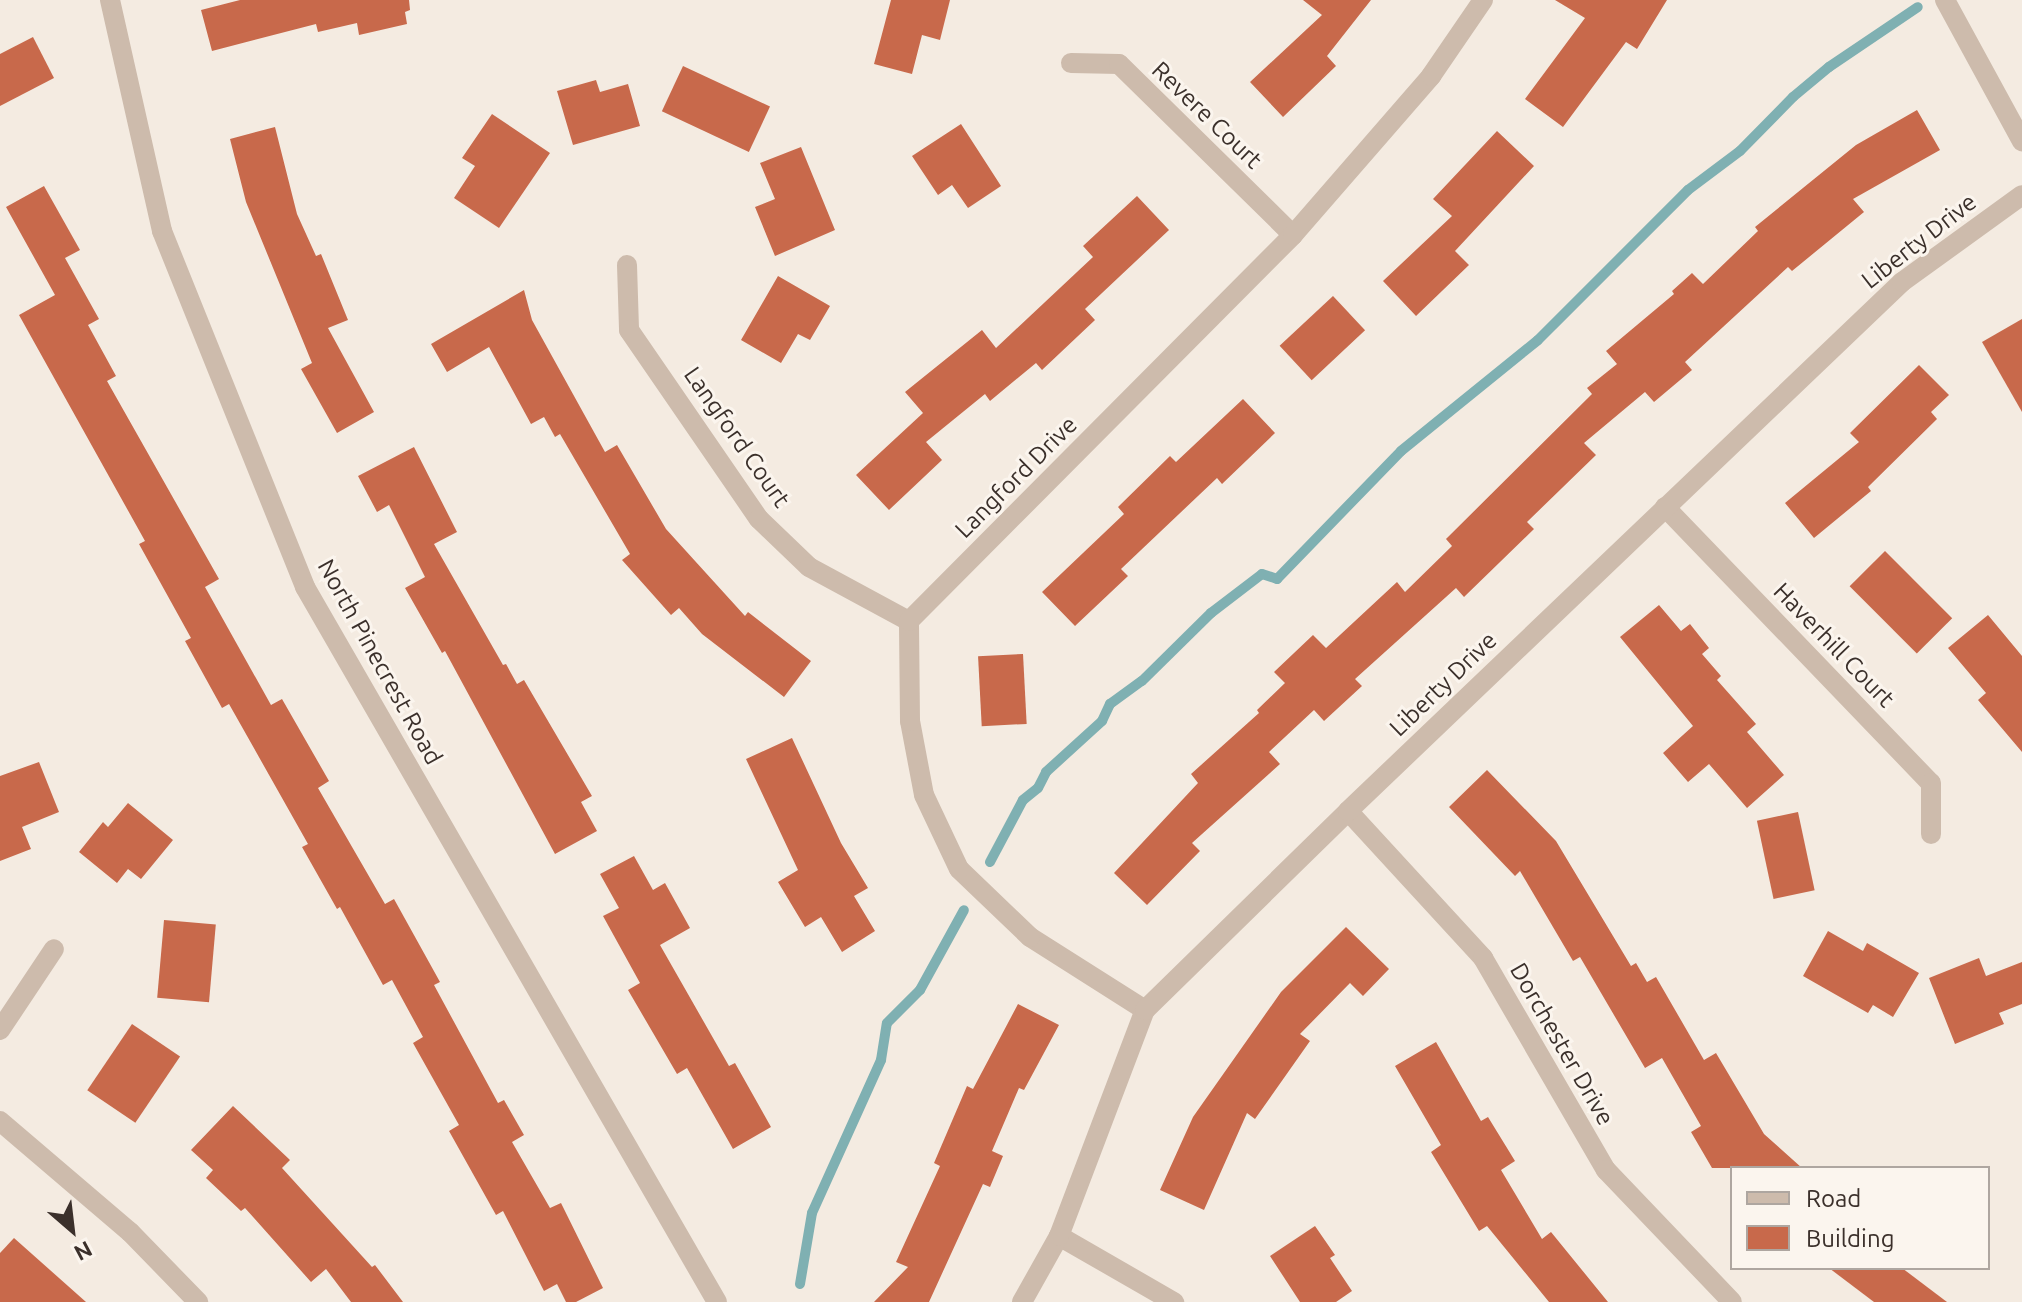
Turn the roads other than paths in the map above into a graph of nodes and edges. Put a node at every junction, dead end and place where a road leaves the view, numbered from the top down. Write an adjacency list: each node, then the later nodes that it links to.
1 (110, 0): 19 (street, North Pinecrest Road)
2 (1483, 0): 7 (street, Langford Drive)
3 (1945, 0): 5 (street)
4 (1071, 63): 7 (street, Revere Court)
5 (2022, 141)
6 (2022, 195): 9 (street, Liberty Drive)
7 (1293, 235): 10 (street, Langford Drive)
8 (627, 265): 10 (street, Langford Court)
9 (1665, 507): 11 (street, Liberty Drive); 12 (street, Haverhill Court)
10 (909, 621): 14 (street)
11 (1348, 811): 14 (street, Liberty Drive); 22 (street, Dorchester Drive)
12 (1931, 834)
13 (54, 949): 15 (street)
14 (1145, 1010): 17 (street, Liberty Drive)
15 (0, 1030)
16 (0, 1121): 18 (street)
17 (1059, 1236): 20 (street, Liberty Drive); 21 (street)
18 (198, 1302)
19 (717, 1302)
20 (1022, 1302)
21 (1174, 1302)
22 (1732, 1302)

